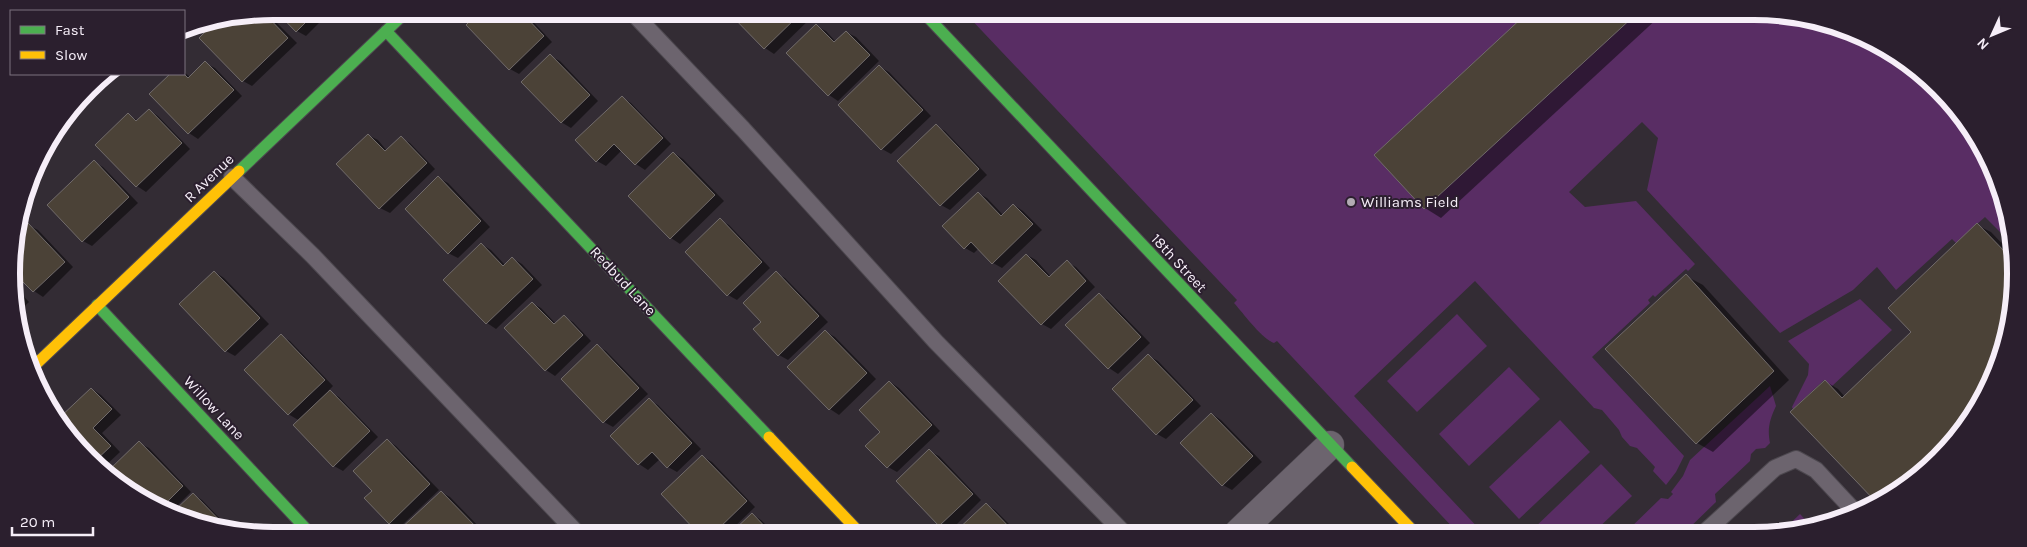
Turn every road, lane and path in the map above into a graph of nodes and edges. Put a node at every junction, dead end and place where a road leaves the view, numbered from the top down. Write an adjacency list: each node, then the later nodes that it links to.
1 (398, 20): 4 (street, R Avenue)
2 (640, 20): 13 (lane)
3 (931, 20): 8 (street, 18th Street)
4 (386, 31): 5 (street, R Avenue); 12 (street, Redbud Lane)
5 (232, 177): 6 (street, R Avenue); 11 (lane)
6 (97, 305): 7 (street, R Avenue); 10 (street, Willow Lane)
7 (36, 364)
8 (1330, 446): 14 (street); 15 (street, 18th Street)
9 (1851, 508): 16 (lane)
10 (304, 527)
11 (571, 527)
12 (854, 527)
13 (1117, 527)
14 (1244, 527)
15 (1408, 527)
16 (1711, 527)

